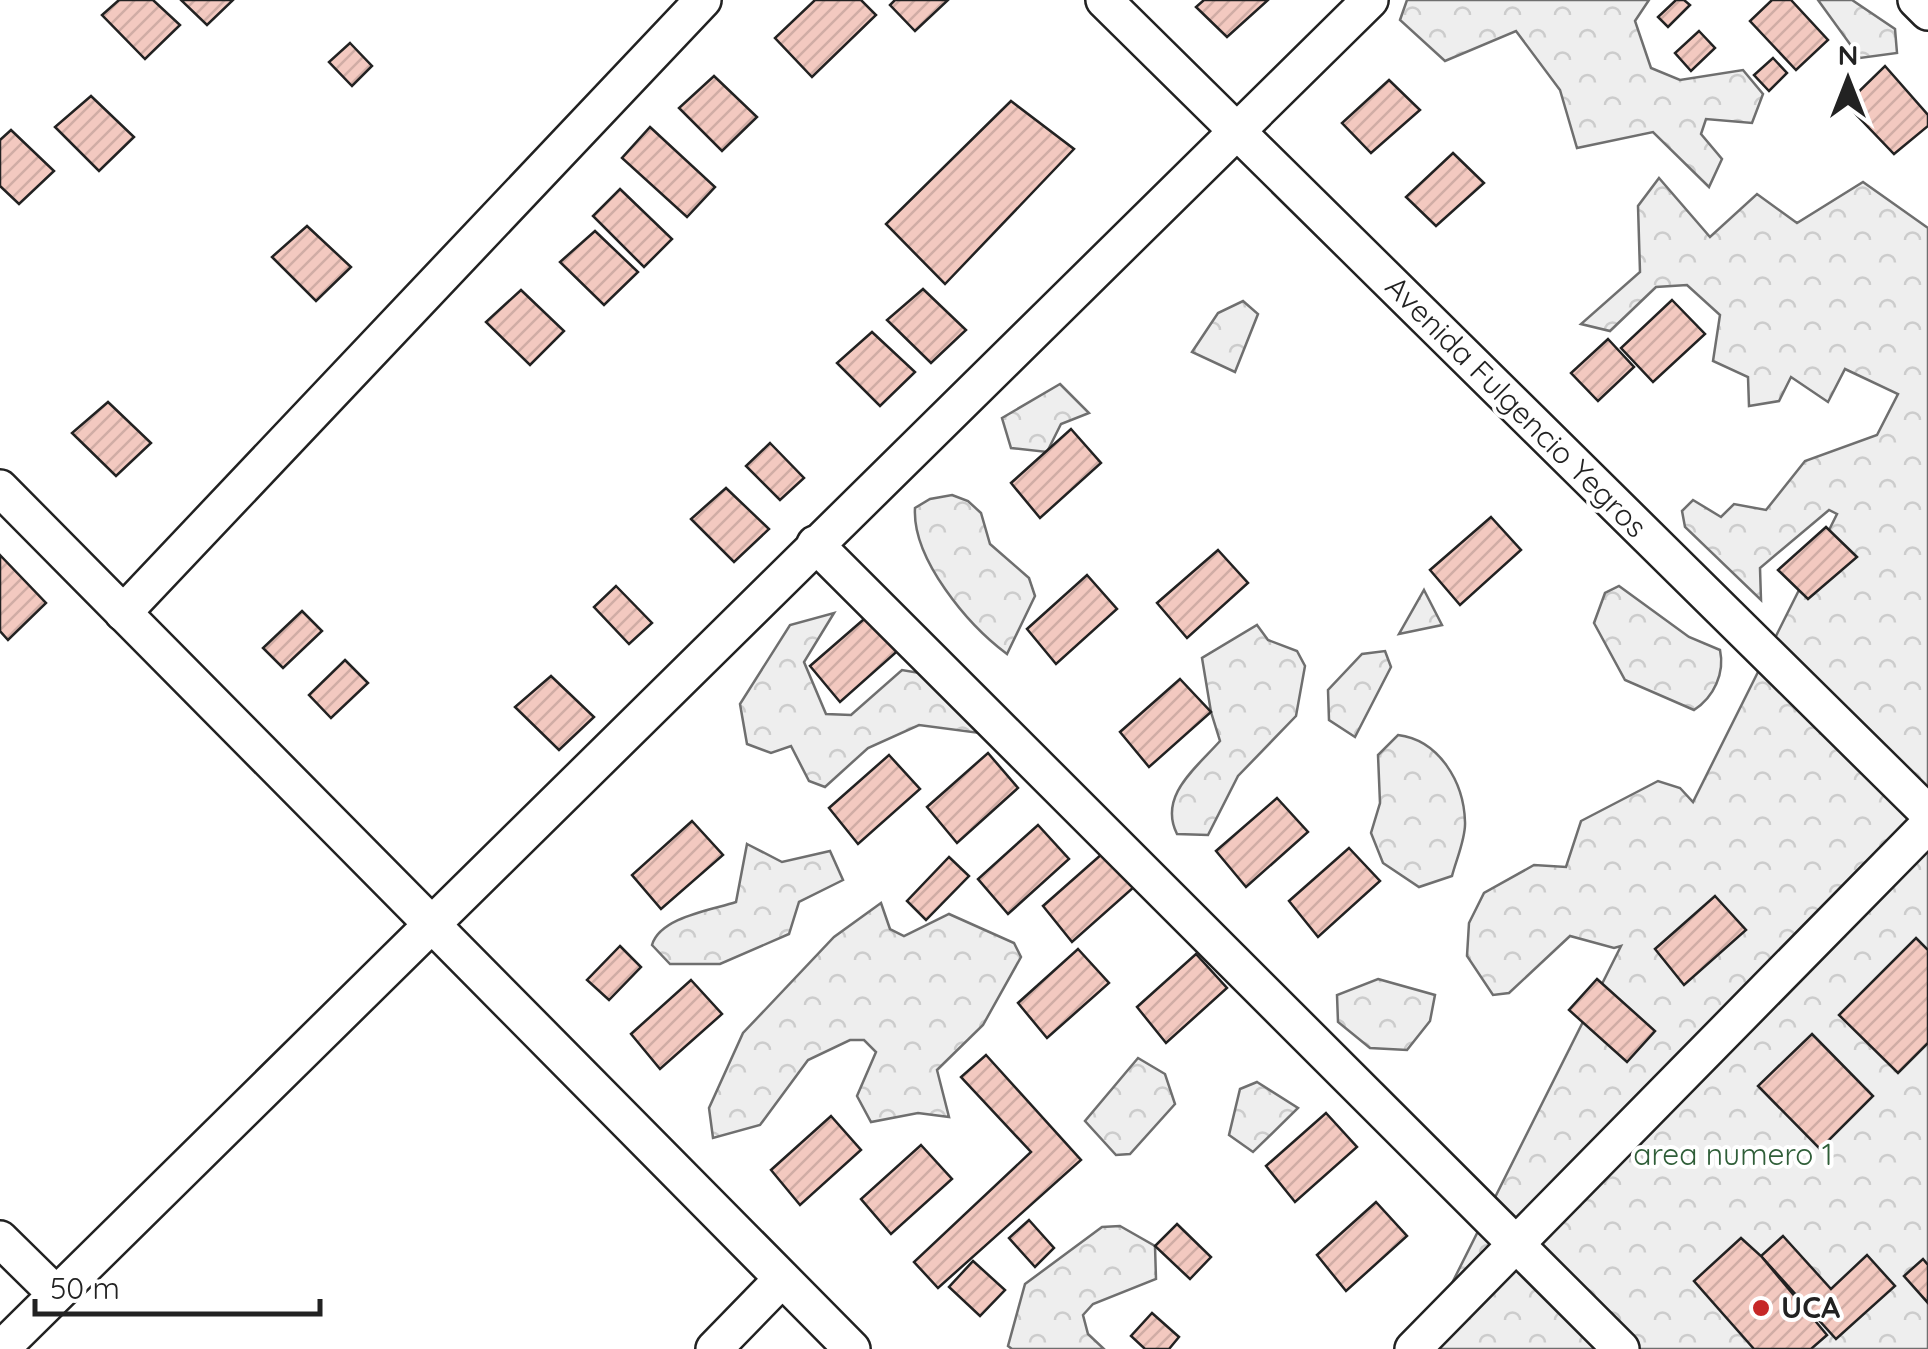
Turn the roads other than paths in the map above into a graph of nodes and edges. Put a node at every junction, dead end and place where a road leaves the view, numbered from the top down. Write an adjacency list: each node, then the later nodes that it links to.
1 (703, 0): 9 (street)
2 (1104, 0): 6 (street, Avenida Fulgencio Yegros)
3 (1370, 0): 6 (street)
4 (1916, 0): 5 (street)
5 (1928, 12)
6 (1238, 133): 8 (street); 10 (street, Avenida Fulgencio Yegros)
7 (0, 488): 9 (street)
8 (815, 544): 12 (street); 14 (street)
9 (124, 613): 12 (street)
10 (1928, 813)
11 (1928, 824): 14 (street)
12 (431, 923): 15 (street); 16 (street)
13 (0, 1239): 16 (street)
14 (1518, 1245): 20 (street); 21 (street)
15 (782, 1279): 18 (street); 19 (street)
16 (56, 1294): 17 (street)
17 (0, 1349)
18 (714, 1349)
19 (852, 1349)
20 (1413, 1349)
21 (1622, 1349)

